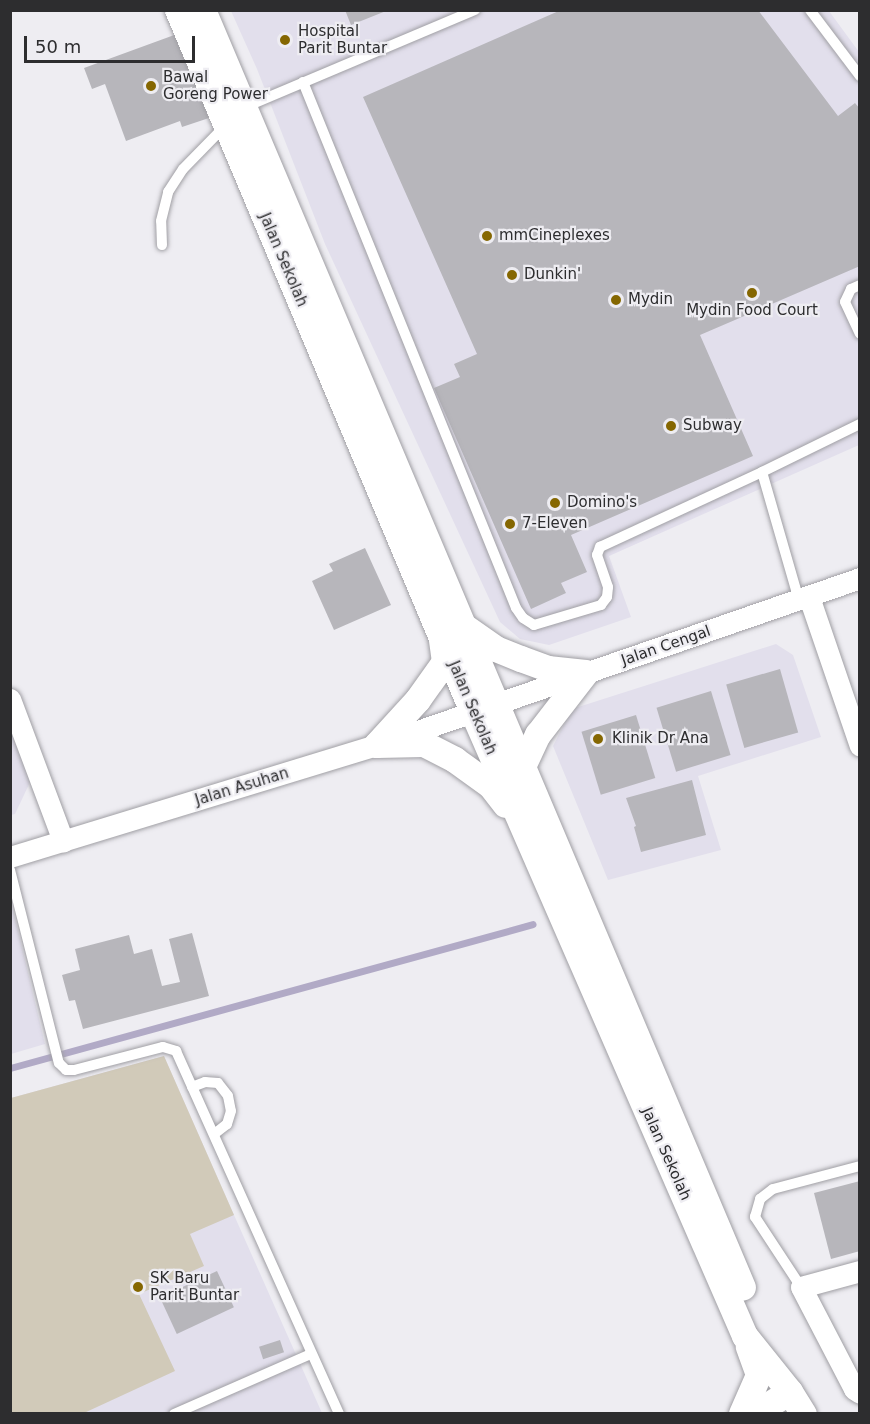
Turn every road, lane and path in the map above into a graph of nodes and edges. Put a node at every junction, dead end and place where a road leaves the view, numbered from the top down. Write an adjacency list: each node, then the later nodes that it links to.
1 (178, 10): 7 (street, Jalan Sekolah)
2 (203, 10): 7 (street, Jalan Sekolah)
3 (475, 10): 6 (lane)
4 (810, 10): 5 (lane)
5 (860, 76)
6 (303, 82): 7 (lane); 12 (lane)
7 (235, 116): 8 (lane); 15 (street, Jalan Sekolah)
8 (162, 245)
9 (860, 285): 10 (lane)
10 (860, 334)
11 (860, 424): 12 (lane)
12 (762, 472): 14 (lane)
13 (860, 578): 14 (street, Jalan Cengal)
14 (804, 598): 16 (street, Jalan Cengal); 20 (street)
15 (452, 631): 16 (street); 18 (street, Jalan Sekolah); 19 (street)
16 (586, 673): 18 (street, Jalan Cengal); 21 (street)
17 (10, 699): 23 (street)
18 (484, 709): 19 (street, Jalan Asuhan); 21 (street, Jalan Sekolah); 22 (street, Jalan Sekolah)
19 (377, 745): 22 (street); 23 (street, Jalan Asuhan)
20 (860, 746)
21 (522, 769): 33 (street, Jalan Sekolah)
22 (523, 826): 31 (street, Jalan Sekolah)
23 (63, 841): 24 (street, Jalan Asuhan)
24 (10, 857)
25 (10, 870): 26 (lane)
26 (192, 1087): 27 (lane); 27 (lane)
27 (214, 1134): 32 (lane)
28 (860, 1166): 30 (lane)
29 (860, 1271): 30 (street)
30 (801, 1287): 34 (street)
31 (745, 1336): 33 (street, Jalan Sekolah); 37 (street)
32 (311, 1354): 35 (lane); 36 (lane)
33 (790, 1392): 38 (street); 39 (street, Jalan Sekolah)
34 (860, 1393)
35 (174, 1413)
36 (339, 1413)
37 (742, 1413)
38 (755, 1413)
39 (804, 1413)

